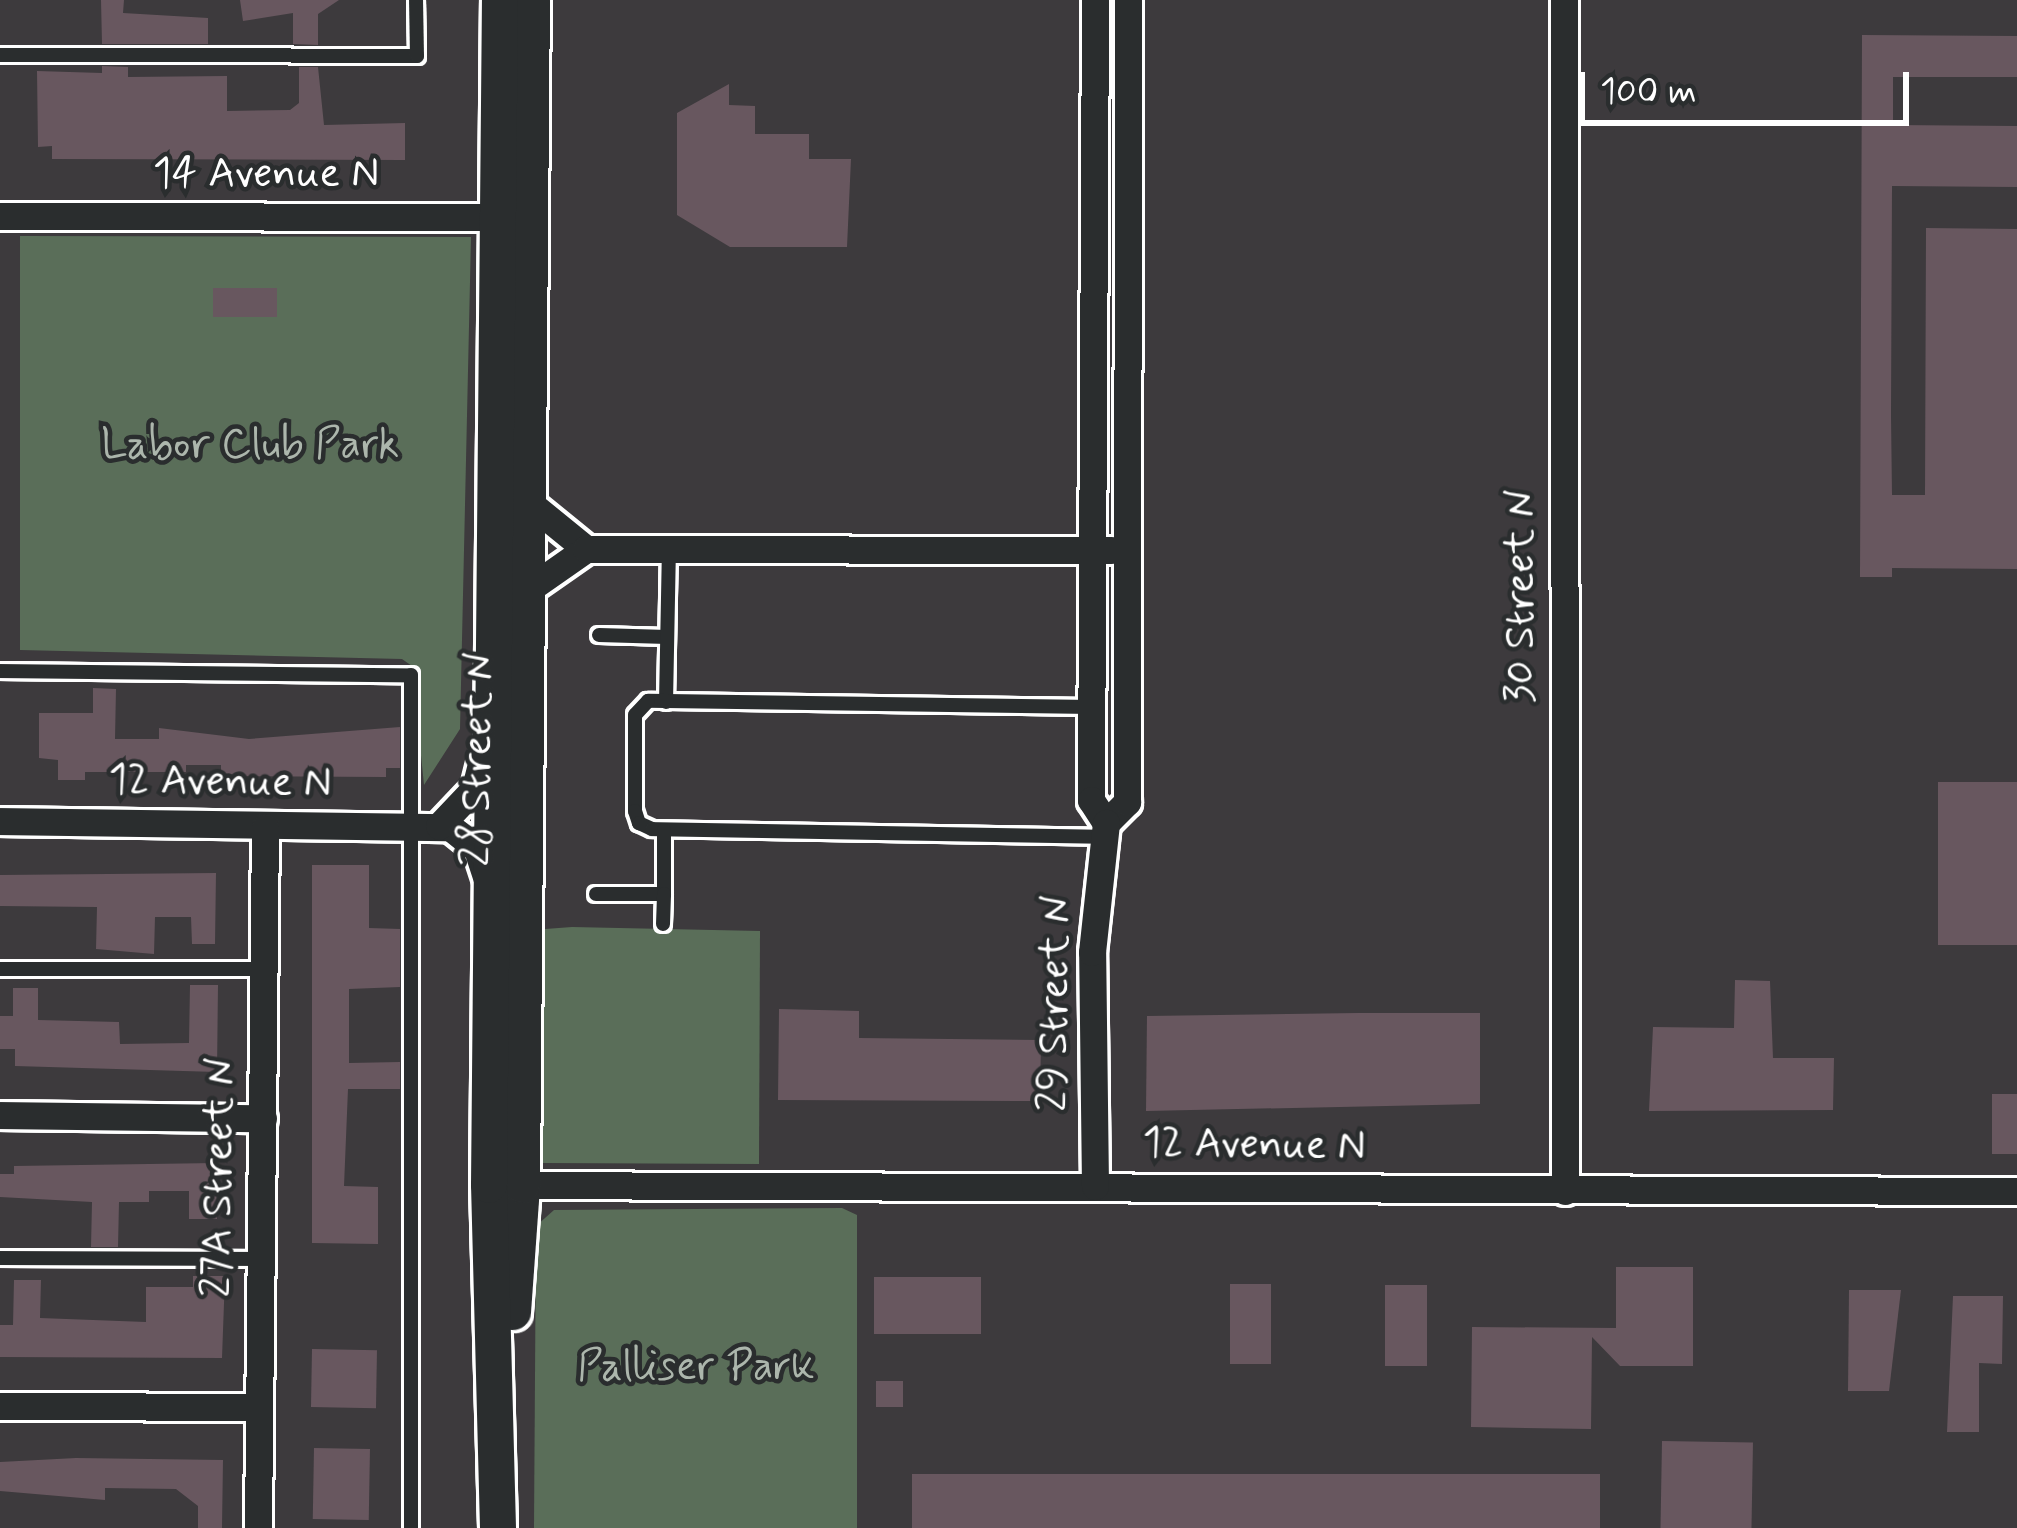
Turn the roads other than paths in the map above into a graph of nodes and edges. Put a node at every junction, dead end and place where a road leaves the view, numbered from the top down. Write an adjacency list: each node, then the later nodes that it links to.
1 (416, 0): 7 (lane)
2 (500, 0): 9 (main road, 28 Street N)
3 (532, 0): 9 (main road, 28 Street N)
4 (1095, 0): 13 (street)
5 (1128, 0): 14 (street)
6 (1564, 0): 37 (street, 30 Street N)
7 (0, 56)
8 (0, 216): 9 (street, 14 Avenue N)
9 (516, 216): 10 (main road, 28 Street N); 21 (main road, 28 Street N)
10 (527, 501): 11 (street); 15 (main road, 28 Street N)
11 (586, 549): 12 (street); 15 (street)
12 (669, 549): 13 (street); 17 (lane)
13 (1092, 550): 14 (street); 20 (street)
14 (1127, 550): 26 (street)
15 (526, 591): 35 (main road, 28 Street N)
16 (599, 635): 17 (lane)
17 (667, 637): 19 (lane)
18 (0, 670): 23 (lane)
19 (665, 702): 20 (lane); 25 (lane)
20 (1091, 707): 26 (street)
21 (491, 726): 23 (street); 29 (main road, 28 Street N)
22 (0, 821): 24 (street, 12 Avenue N)
23 (428, 826): 24 (street, 12 Avenue N); 29 (street); 45 (lane)
24 (265, 827): 32 (street, 27A Street N)
25 (664, 830): 26 (lane); 28 (lane)
26 (1106, 830): 36 (street, 29 Street N)
27 (596, 894): 28 (lane)
28 (664, 894): 30 (lane)
29 (493, 901): 35 (main road, 28 Street N)
30 (663, 925)
31 (0, 969): 32 (lane)
32 (263, 969): 34 (street, 27A Street N)
33 (0, 1115): 34 (street)
34 (263, 1118): 40 (street, 27A Street N)
35 (506, 1185): 36 (street, 12 Avenue N); 43 (main road, 28 Street N)
36 (1095, 1186): 37 (street, 12 Avenue N)
37 (1565, 1191): 38 (street, 12 Avenue N)
38 (2017, 1191)
39 (0, 1258): 40 (lane)
40 (261, 1259): 42 (street, 27A Street N)
41 (0, 1406): 42 (street)
42 (258, 1406): 44 (street, 27A Street N)
43 (498, 1523)
44 (258, 1528)
45 (411, 1528)

